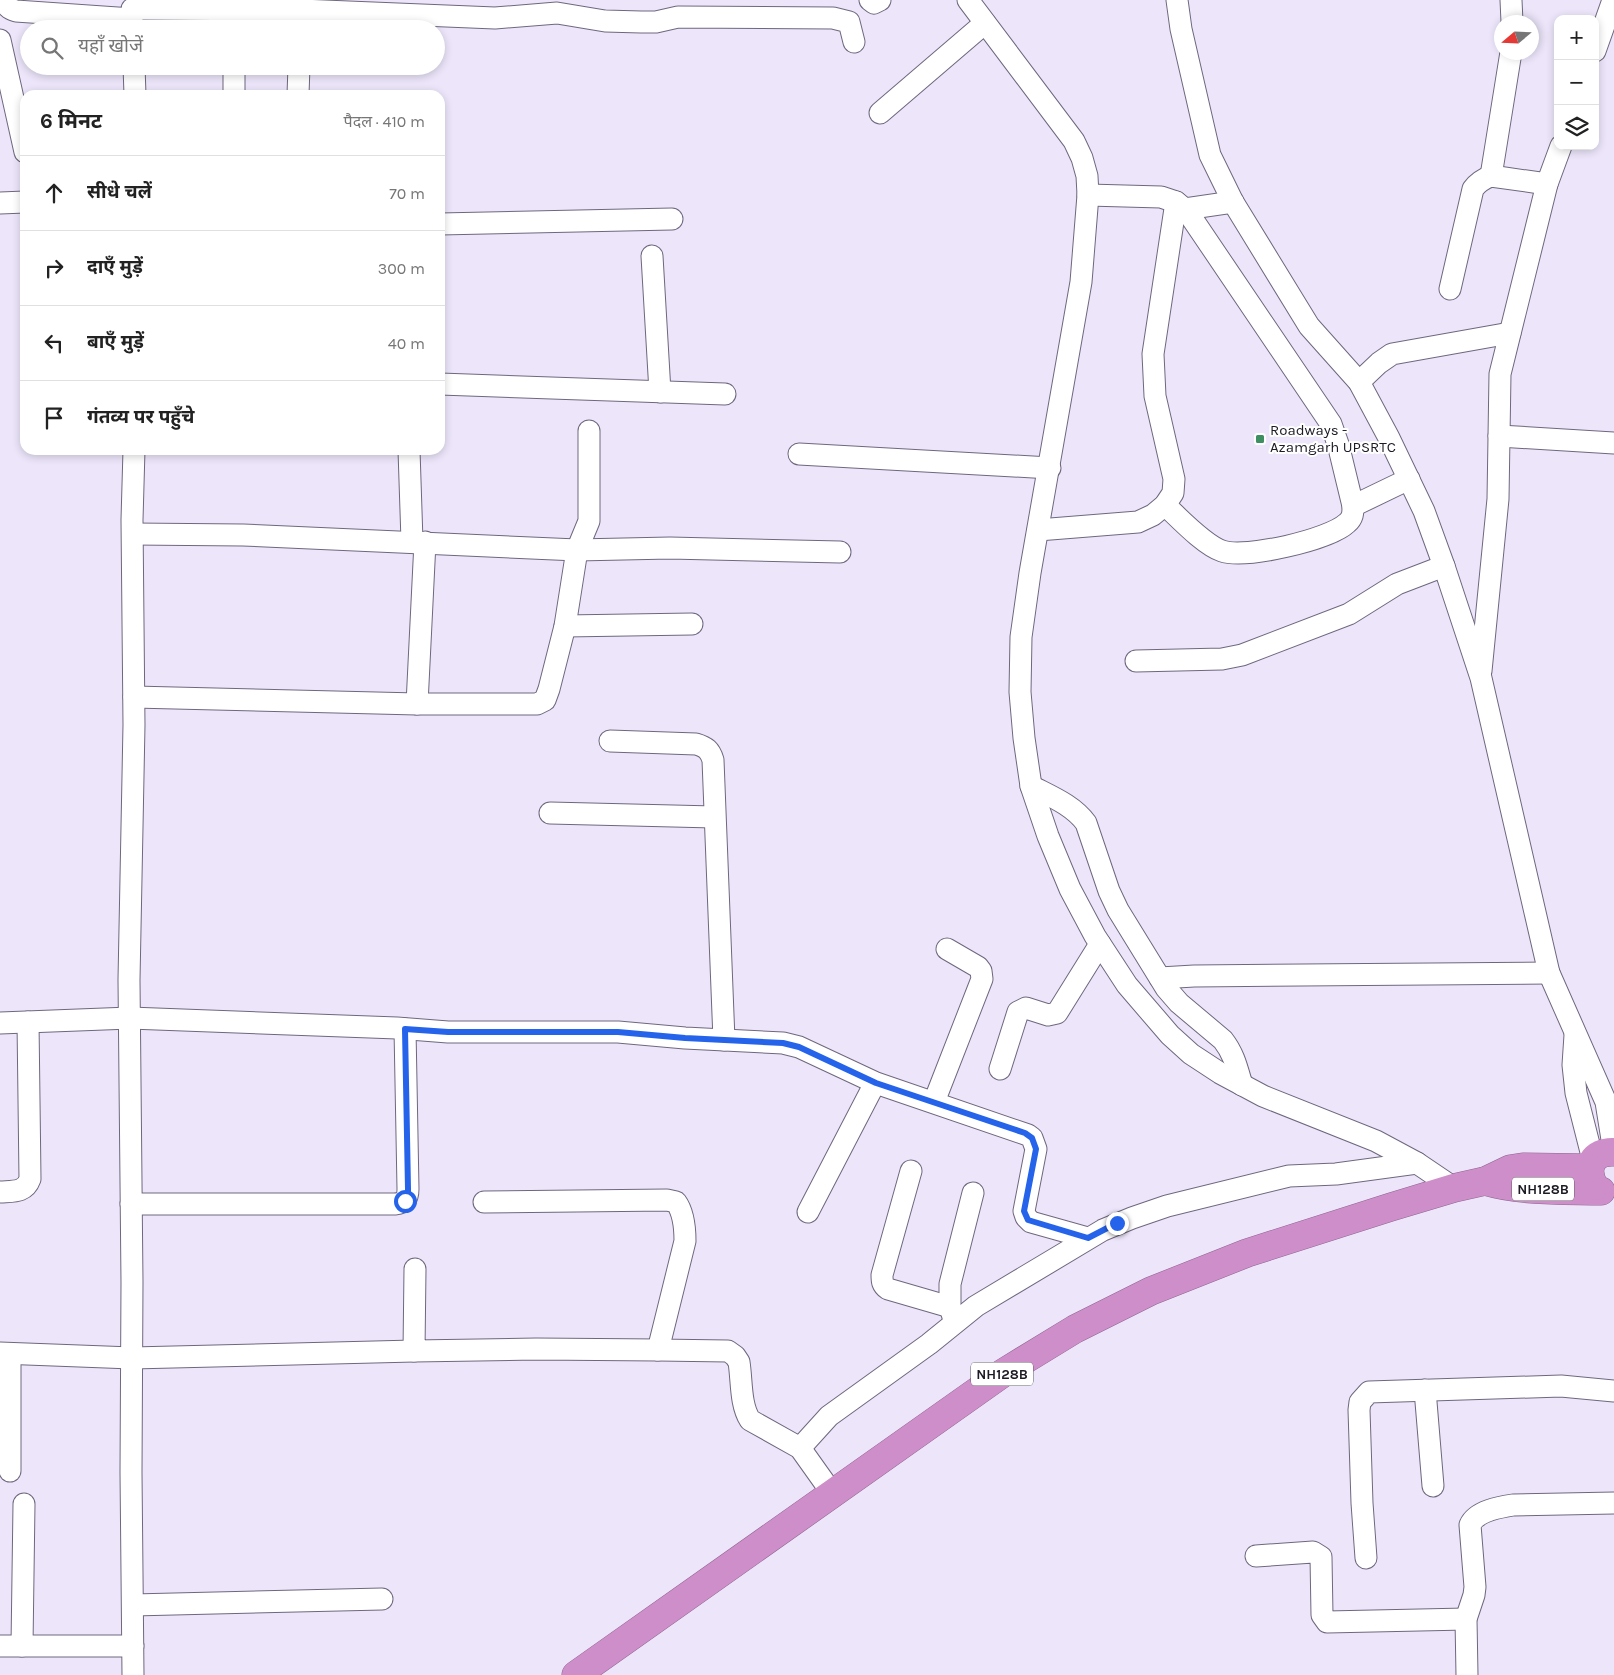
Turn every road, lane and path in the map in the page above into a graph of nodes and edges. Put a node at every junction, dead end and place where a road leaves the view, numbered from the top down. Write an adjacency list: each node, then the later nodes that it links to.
1 (870, 0): 2 (street)
2 (880, 0)
3 (968, 0): 18 (street)
4 (1177, 0): 36 (street)
5 (1511, 0): 15 (street)
6 (1613, 0): 20 (street)
7 (4, 3): 14 (street)
8 (263, 5): 16 (street); 17 (street)
9 (329, 6): 10 (street); 17 (street)
10 (377, 7): 12 (street)
11 (569, 7): 13 (street); 21 (street)
12 (456, 8): 13 (street)
13 (507, 9)
14 (132, 14): 16 (street)
15 (1512, 15)
16 (234, 19)
17 (300, 20)
18 (986, 23): 29 (street); 34 (street)
19 (0, 40): 30 (street)
20 (1599, 40)
21 (854, 42)
22 (1510, 60): 32 (street)
23 (134, 75): 26 (street)
24 (234, 75): 27 (street)
25 (299, 75): 28 (street)
26 (135, 90)
27 (234, 90)
28 (298, 90)
29 (880, 113)
30 (20, 130)
31 (1560, 150): 33 (street)
32 (1491, 176): 33 (street); 42 (street)
33 (1547, 184): 43 (street)
34 (1088, 195): 38 (street); 54 (street)
35 (20, 202): 37 (street)
36 (1233, 202): 38 (street); 44 (street)
37 (0, 203)
38 (1180, 206): 56 (street); 57 (street)
39 (672, 219): 40 (street)
40 (445, 224)
41 (652, 256): 46 (street)
42 (1450, 290)
43 (1510, 332): 44 (street); 49 (street)
44 (1359, 382): 55 (street)
45 (445, 384): 46 (street)
46 (660, 392): 47 (street)
47 (725, 394)
48 (589, 431): 61 (street)
49 (1499, 436): 50 (street); 67 (street)
50 (1614, 443)
51 (799, 454): 54 (street)
52 (134, 455): 59 (street)
53 (410, 455): 60 (street)
54 (1050, 468): 58 (street)
55 (1409, 479): 57 (street); 63 (street)
56 (1165, 505): 57 (street); 58 (street)
57 (1353, 506)
58 (1038, 530): 71 (street)
59 (133, 534): 60 (street); 68 (street)
60 (419, 542): 61 (street); 69 (street)
61 (577, 550): 62 (street); 65 (street)
62 (840, 552)
63 (1444, 566): 66 (street); 67 (street)
64 (692, 624): 65 (street)
65 (566, 626): 69 (street)
66 (1136, 662)
67 (1481, 678): 76 (street)
68 (134, 697): 69 (street); 78 (street)
69 (416, 704)
70 (610, 742): 73 (street)
71 (1031, 786): 74 (street); 77 (street)
72 (550, 814): 73 (street)
73 (714, 817): 82 (street)
74 (1100, 944): 83 (street); 85 (street)
75 (947, 949): 86 (street)
76 (1549, 973): 77 (street); 88 (street)
77 (1160, 978): 85 (street)
78 (130, 1018): 79 (street); 81 (street); 94 (street)
79 (28, 1022): 80 (street); 91 (street)
80 (0, 1023)
81 (405, 1029): 82 (street); 94 (street)
82 (724, 1040): 84 (street)
83 (1000, 1069)
84 (875, 1083): 86 (street); 95 (street)
85 (1242, 1085): 87 (street)
86 (934, 1102): 96 (street)
87 (1417, 1163): 90 (street); 96 (street)
88 (1604, 1169): 90 (highway, NH128B)
89 (911, 1171): 98 (street)
90 (1454, 1188): 108 (highway, NH128B)
91 (0, 1192)
92 (973, 1193): 98 (street)
93 (484, 1202): 99 (street)
94 (132, 1204): 102 (street)
95 (808, 1212)
96 (1088, 1238): 98 (street)
97 (415, 1269): 100 (street)
98 (953, 1315): 105 (street)
99 (658, 1350): 100 (street); 105 (street)
100 (414, 1351): 102 (street)
101 (5, 1354): 102 (street); 106 (street)
102 (132, 1358): 114 (street)
103 (1425, 1390): 104 (street); 107 (street); 112 (street)
104 (1614, 1391)
105 (800, 1448): 108 (street)
106 (10, 1471)
107 (1433, 1486)
108 (832, 1493): 120 (highway, NH128B)
109 (1614, 1503): 115 (street)
110 (24, 1504): 117 (street)
111 (1256, 1556): 115 (street)
112 (1366, 1558)
113 (382, 1599): 114 (street)
114 (132, 1605): 118 (street)
115 (1466, 1619): 121 (street)
116 (0, 1646): 117 (street)
117 (22, 1646): 118 (street)
118 (133, 1646): 119 (street)
119 (133, 1675)
120 (576, 1675)
121 (1467, 1675)

